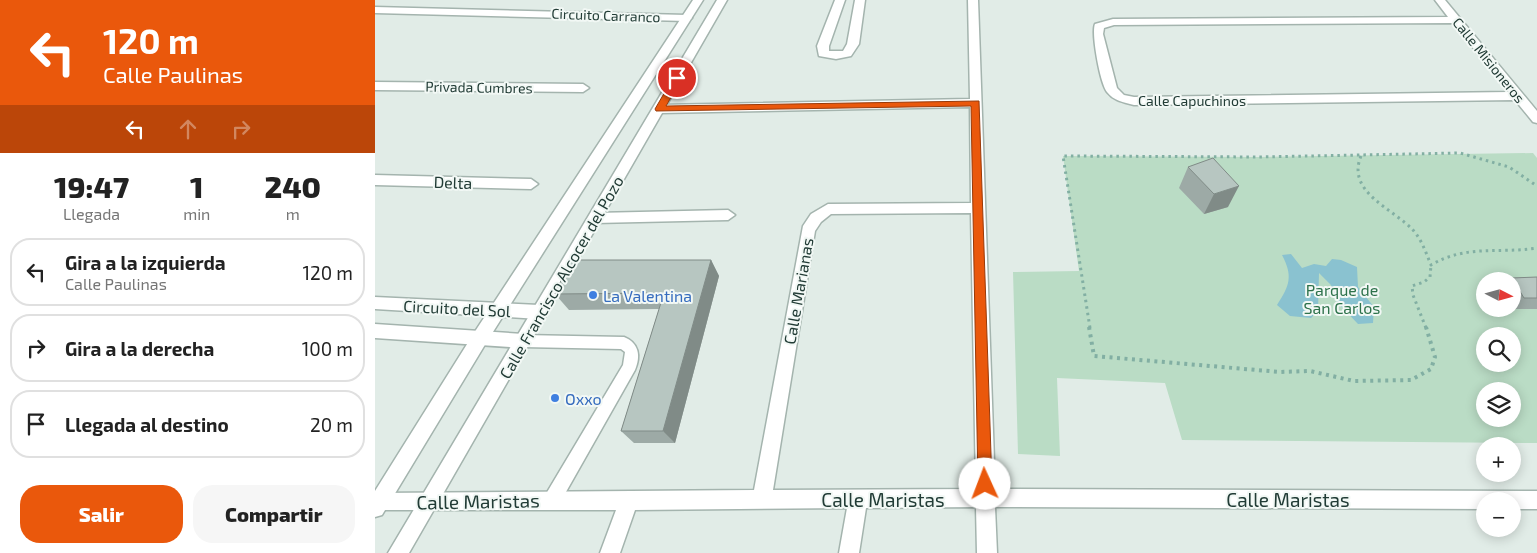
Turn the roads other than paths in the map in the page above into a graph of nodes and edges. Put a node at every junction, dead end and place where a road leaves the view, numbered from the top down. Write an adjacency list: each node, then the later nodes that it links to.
1 (463, 0): 9 (street)
2 (698, 0): 10 (street, Calle Francisco Alcocer del Pozo)
3 (722, 0): 16 (street, Calle Francisco Alcocer del Pozo)
4 (840, 0): 5 (street)
5 (860, 0)
6 (973, 0): 15 (street)
7 (1440, 0): 11 (street, Calle Misioneros)
8 (375, 10): 9 (street, Circuito Carranco)
9 (454, 10): 10 (street, Circuito Carranco)
10 (687, 18): 24 (street, Calle Francisco Alcocer del Pozo)
11 (1457, 20): 14 (street, Calle Misioneros); 14 (street, Calle Capuchinos)
12 (375, 86): 13 (street, Privada Cumbres)
13 (583, 88)
14 (1519, 96): 17 (street, Calle Misioneros)
15 (976, 103): 16 (street); 20 (street)
16 (660, 109): 22 (street, Calle Francisco Alcocer del Pozo)
17 (1537, 119)
18 (375, 180): 19 (street, Delta)
19 (531, 184)
20 (978, 208): 29 (street); 31 (street, Calle Marianas)
21 (728, 214): 22 (street)
22 (595, 218): 25 (street, Calle Francisco Alcocer del Pozo)
23 (375, 303): 24 (street, Circuito del Sol)
24 (499, 311): 25 (street, Circuito del Sol); 27 (street, Calle Francisco Alcocer del Pozo)
25 (539, 312): 28 (street, Calle Francisco Alcocer del Pozo)
26 (375, 331): 27 (street, Circuito del Sol)
27 (480, 338): 28 (street, Circuito del Sol); 36 (street, Calle Francisco Alcocer del Pozo)
28 (523, 340): 33 (street, Calle Francisco Alcocer del Pozo); 34 (lane)
29 (986, 498): 32 (street, Calle Maristas); 35 (street, Calle Maristas); 40 (street)
30 (629, 499): 31 (street, Calle Maristas); 34 (street, Calle Maristas); 38 (street)
31 (762, 499): 32 (street, Calle Maristas)
32 (858, 499): 39 (street)
33 (429, 500): 34 (street, Calle Maristas); 36 (street, Calle Maristas); 37 (street, Calle Francisco Alcocer del Pozo)
34 (552, 500)
35 (1537, 500)
36 (377, 505)
37 (398, 553)
38 (610, 553)
39 (849, 553)
40 (987, 553)

